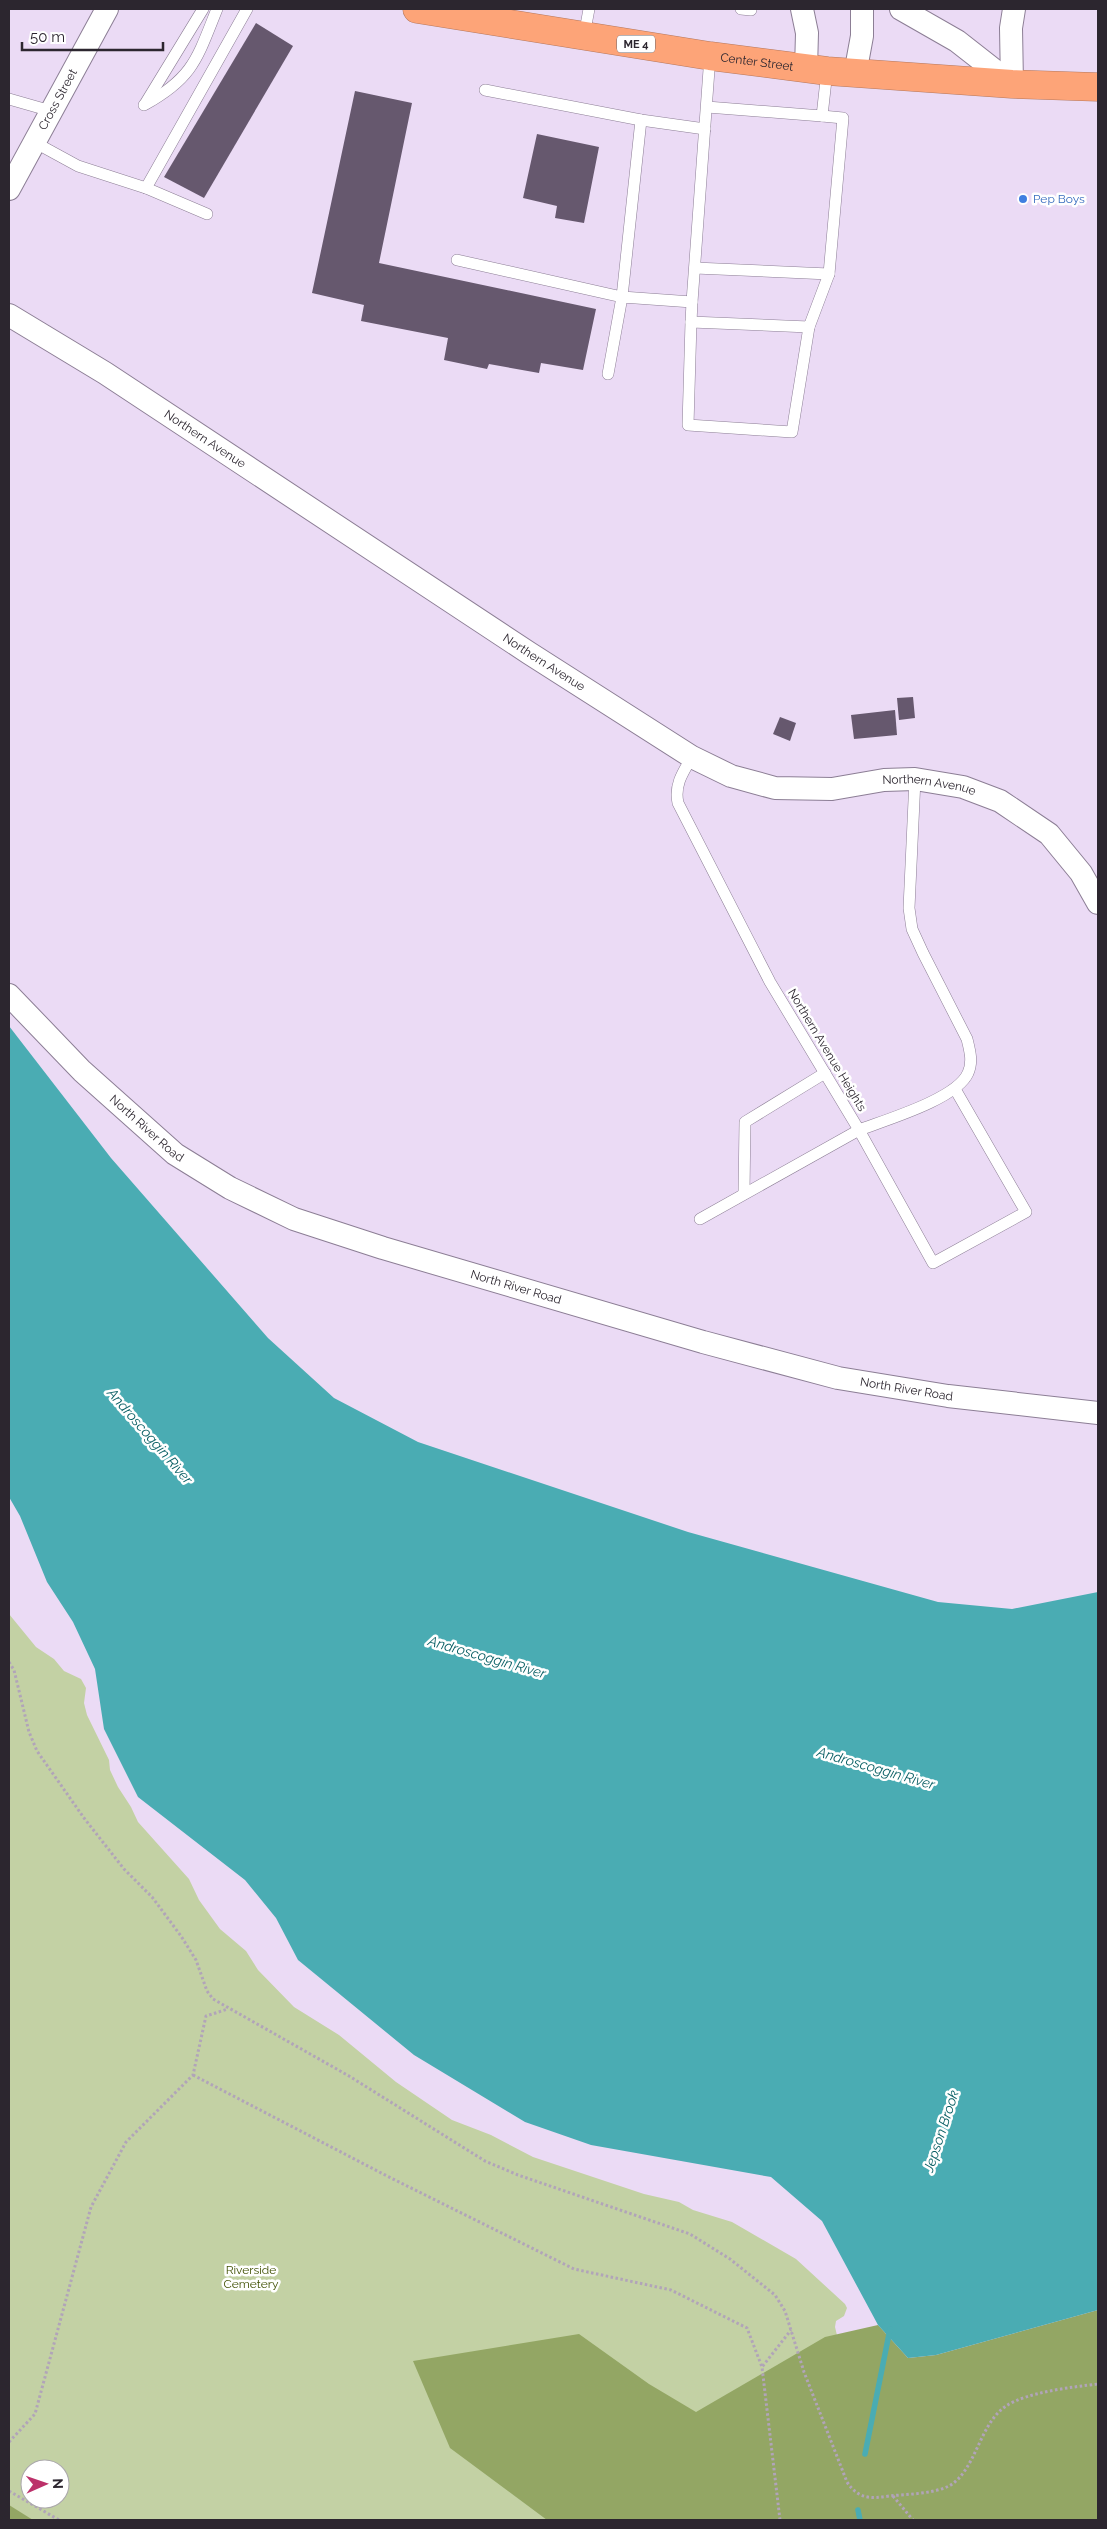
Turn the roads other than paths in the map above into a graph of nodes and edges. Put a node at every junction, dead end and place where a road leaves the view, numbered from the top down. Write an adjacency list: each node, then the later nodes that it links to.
1 (107, 9): 20 (street, Cross Street)
2 (203, 9): 3 (lane)
3 (217, 9)
4 (247, 9): 25 (lane)
5 (417, 9): 11 (highway, Center Street / ME 4)
6 (589, 9): 11 (lane)
7 (802, 9): 13 (street)
8 (862, 9): 14 (street)
9 (901, 9): 15 (street)
10 (1014, 9): 15 (street)
11 (584, 36): 12 (highway, Center Street / ME 4)
12 (710, 56): 13 (highway, Center Street / ME 4); 19 (lane)
13 (817, 70): 14 (highway, Center Street / ME 4); 21 (lane)
14 (855, 74): 15 (highway, Center Street / ME 4)
15 (1012, 84): 16 (highway, Center Street / ME 4)
16 (1098, 86)
17 (484, 90): 22 (lane)
18 (9, 99): 20 (lane)
19 (707, 107): 21 (lane); 23 (lane)
20 (52, 111): 24 (street, Cross Street)
21 (822, 116): 30 (lane)
22 (641, 120): 23 (lane); 31 (lane)
23 (705, 129): 29 (lane)
24 (34, 142): 25 (lane); 26 (street, Cross Street)
25 (146, 188): 27 (lane)
26 (9, 189)
27 (207, 214)
28 (457, 260): 31 (lane)
29 (695, 268): 30 (lane); 32 (lane)
30 (829, 274): 35 (lane)
31 (622, 297): 32 (lane); 36 (lane)
32 (692, 302): 34 (lane)
33 (9, 315): 37 (street, Northern Avenue)
34 (691, 322): 35 (lane); 35 (lane)
35 (808, 327)
36 (608, 374)
37 (692, 757): 38 (street, Northern Avenue); 41 (lane, Northern Avenue Heights)
38 (915, 779): 39 (street, Northern Avenue); 42 (lane, Northern Avenue Heights)
39 (1098, 903)
40 (9, 995): 46 (street, North River Road)
41 (825, 1073): 43 (lane, Northern Avenue Heights); 44 (lane)
42 (955, 1089): 43 (lane, Northern Avenue Heights); 43 (lane)
43 (859, 1130): 44 (lane)
44 (744, 1192): 45 (lane)
45 (700, 1219)
46 (1098, 1413)

